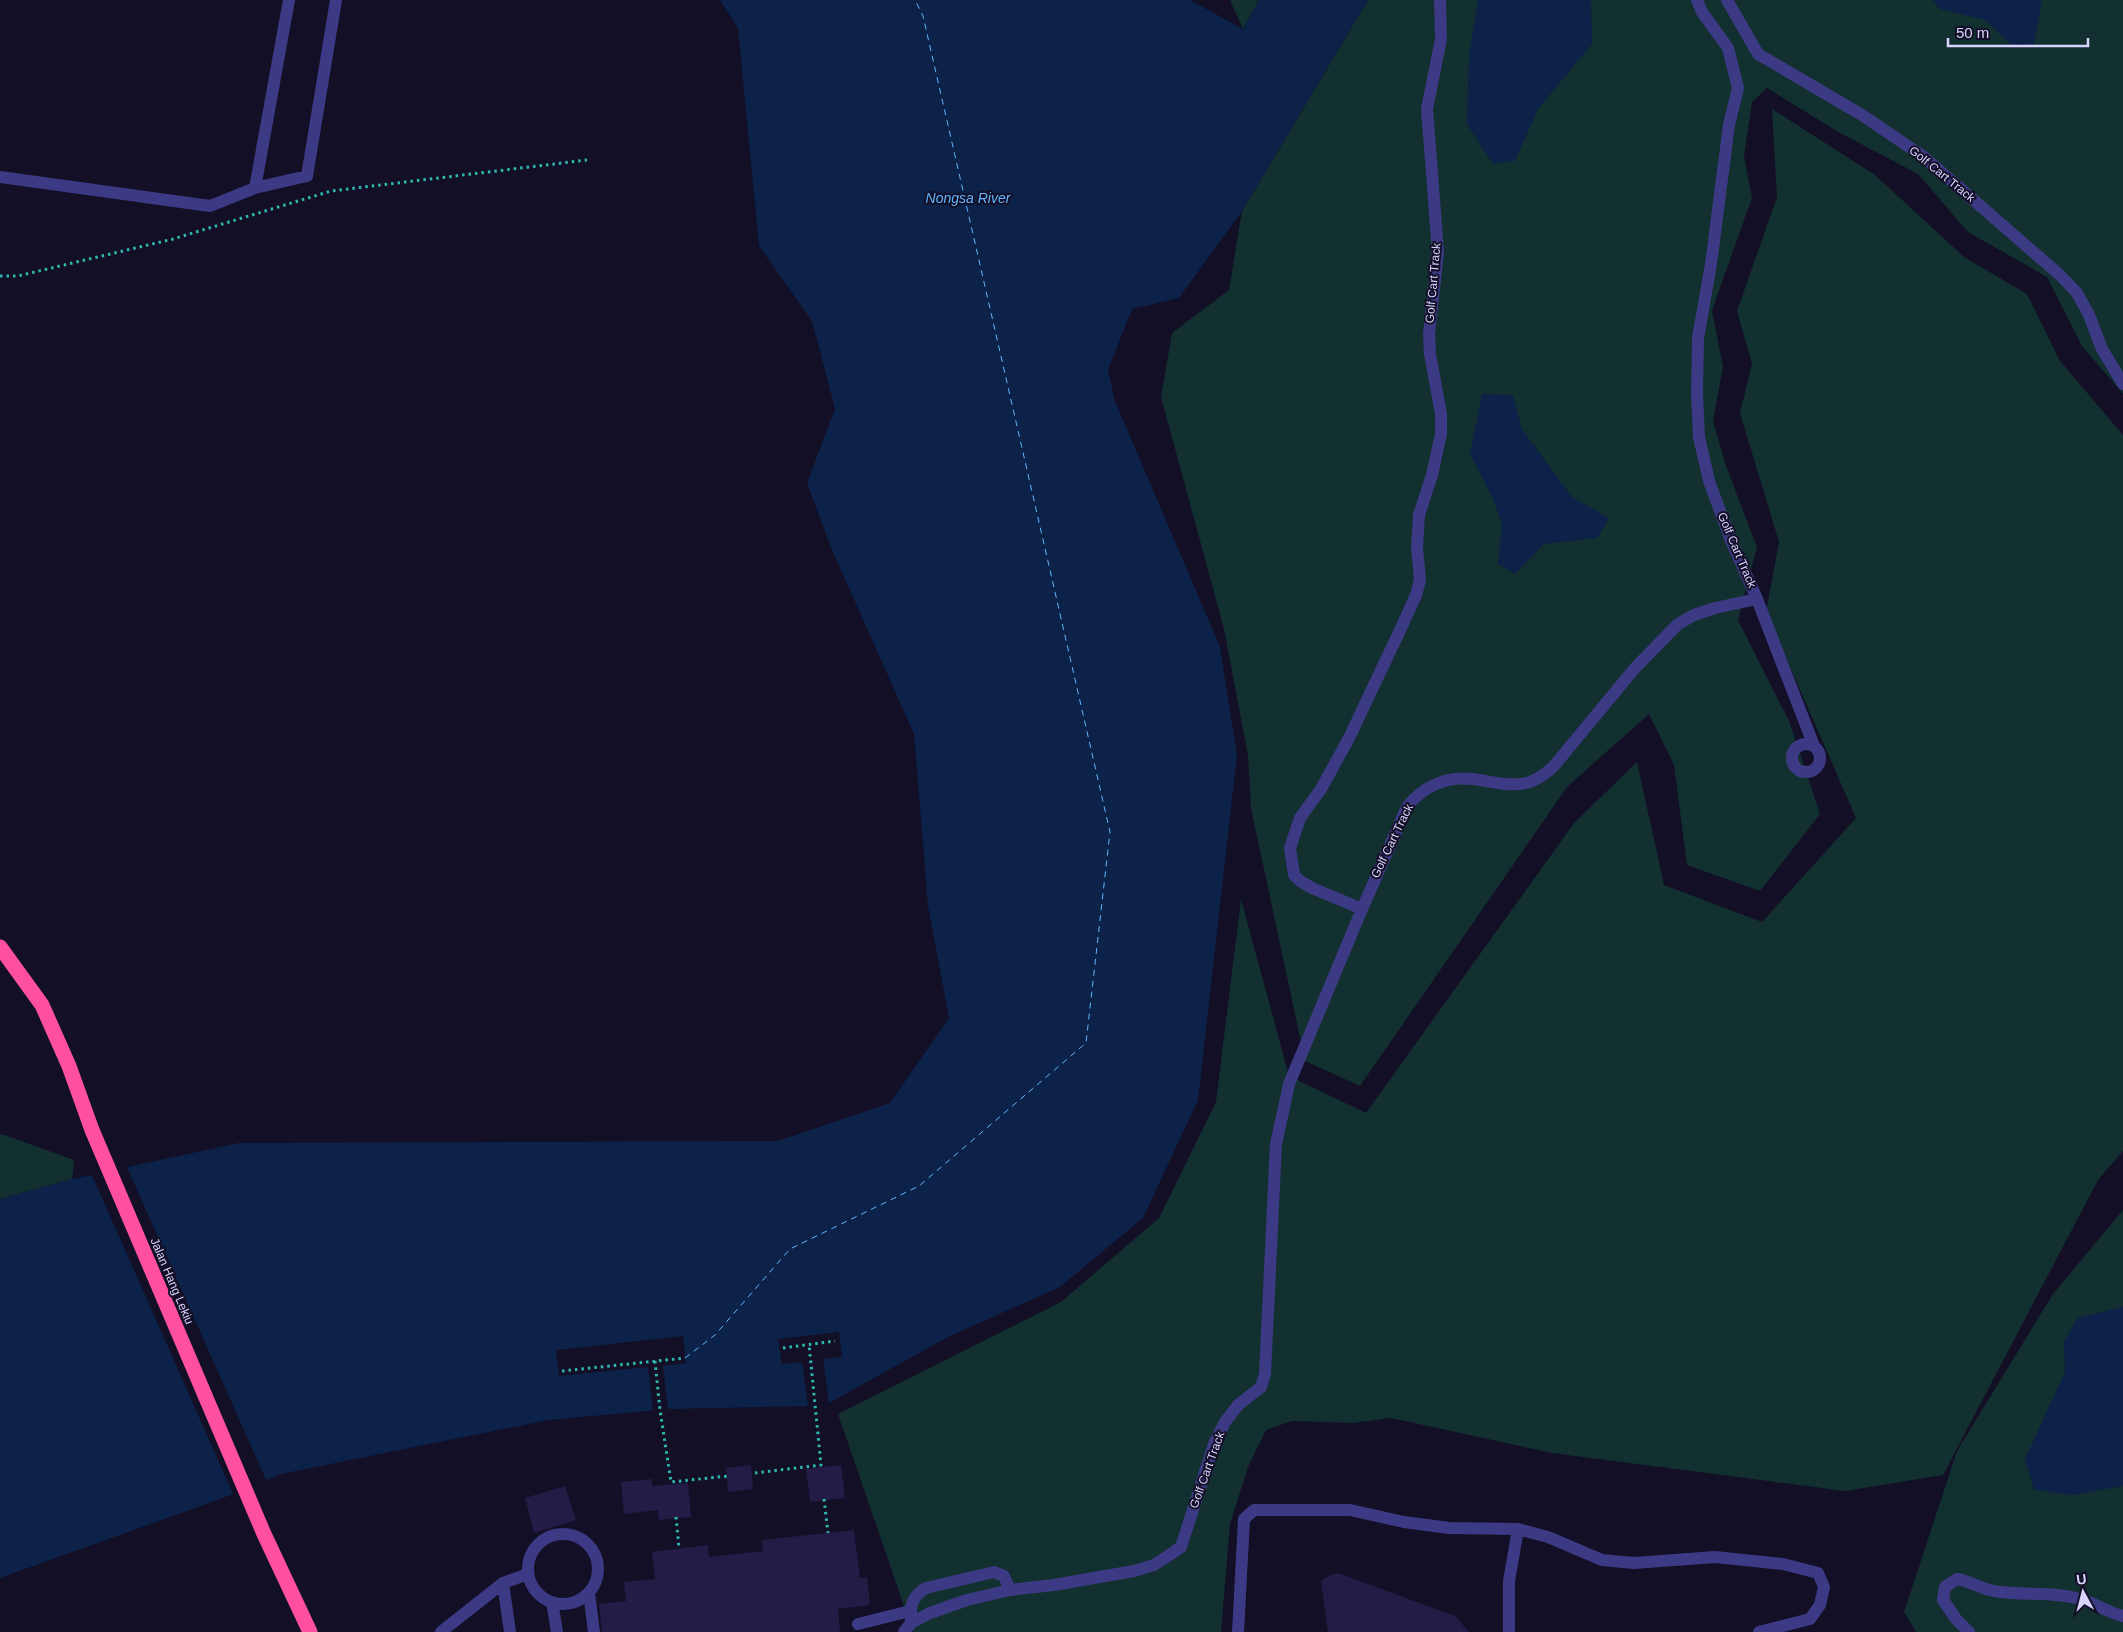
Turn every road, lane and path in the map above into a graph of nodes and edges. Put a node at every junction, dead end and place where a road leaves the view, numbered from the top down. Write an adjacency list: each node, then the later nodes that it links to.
1 (289, 0): 8 (lane)
2 (336, 0): 8 (lane)
3 (1440, 0): 13 (lane, Golf Cart Track)
4 (1697, 0): 11 (lane, Golf Cart Track)
5 (1727, 0): 10 (lane, Golf Cart Track)
6 (587, 160): 9 (path)
7 (0, 177): 8 (lane)
8 (255, 188)
9 (0, 276)
10 (2123, 384)
11 (1757, 598): 12 (lane); 13 (lane, Golf Cart Track)
12 (1814, 746)
13 (1362, 909): 30 (lane, Golf Cart Track)
14 (0, 947): 37 (highway, Jalan Hang Lekiu)
15 (835, 1341): 16 (path)
16 (809, 1344): 17 (path); 21 (path)
17 (783, 1348)
18 (685, 1358): 19 (path)
19 (655, 1361): 20 (path); 22 (path)
20 (562, 1371)
21 (755, 1473)
22 (728, 1476)
23 (824, 1499): 26 (path)
24 (676, 1516): 27 (path)
25 (1518, 1529): 42 (lane); 43 (lane); 44 (lane)
26 (828, 1533)
27 (679, 1548)
28 (528, 1574): 29 (lane); 31 (lane); 32 (lane)
29 (503, 1583): 36 (lane); 39 (lane)
30 (1010, 1590): 34 (lane, Golf Cart Track); 34 (lane)
31 (589, 1593): 32 (lane); 41 (lane)
32 (552, 1602): 40 (lane)
33 (2123, 1616): 45 (lane)
34 (908, 1622): 35 (lane, Golf Cart Track)
35 (858, 1624)
36 (454, 1627): 38 (lane)
37 (310, 1632)
38 (441, 1632)
39 (510, 1632)
40 (557, 1632)
41 (594, 1632)
42 (1238, 1632)
43 (1509, 1632)
44 (1759, 1632)
45 (1969, 1632)

